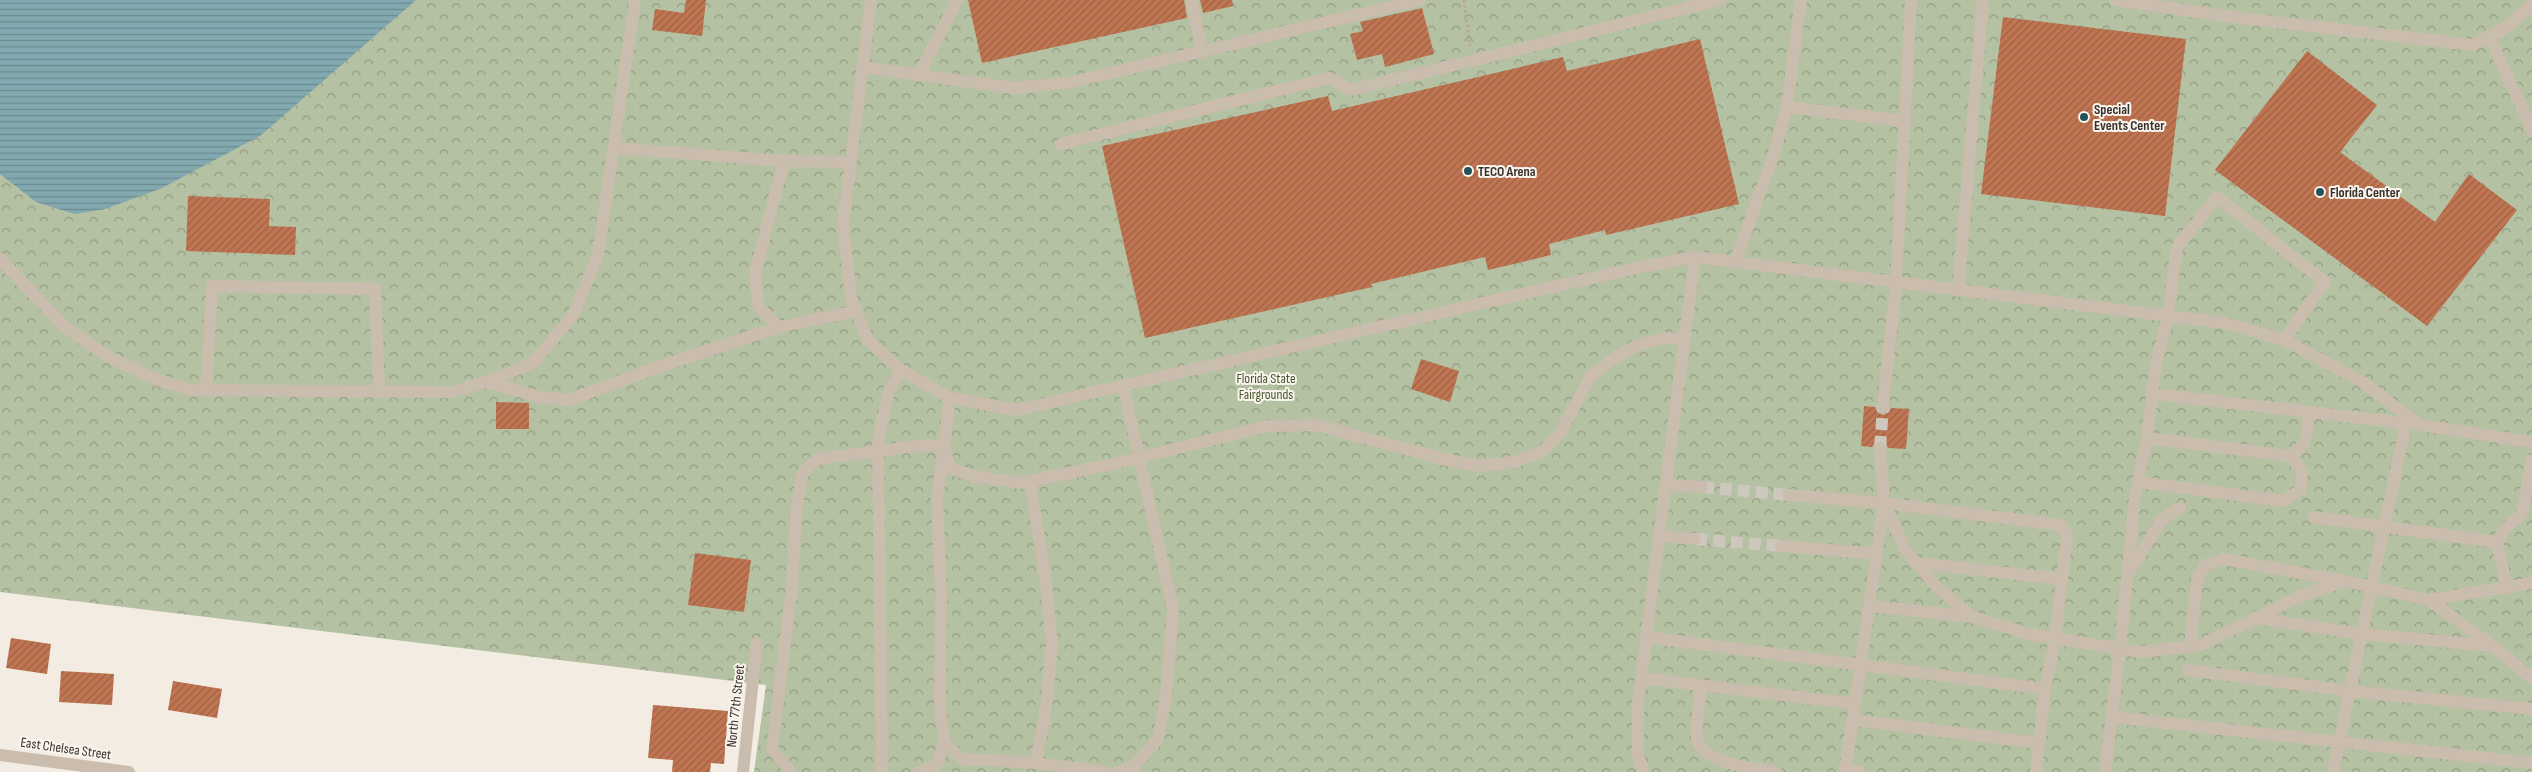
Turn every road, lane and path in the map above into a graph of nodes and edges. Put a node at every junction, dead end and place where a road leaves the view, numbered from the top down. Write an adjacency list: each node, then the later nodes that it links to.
1 (635, 0): 22 (street)
2 (871, 0): 16 (street)
3 (957, 0): 17 (street)
4 (1192, 0): 14 (street)
5 (1420, 0): 14 (street)
6 (1464, 0): 15 (path)
7 (1720, 0): 15 (street)
8 (1801, 0): 18 (street)
9 (1911, 0): 19 (street)
10 (1983, 0): 29 (street)
11 (2115, 0): 13 (street)
12 (2532, 4): 13 (street)
13 (2489, 36): 20 (street)
14 (1202, 52): 17 (street)
15 (1472, 61): 21 (street)
16 (862, 67): 17 (street); 24 (street)
17 (919, 75)
18 (1787, 107): 19 (street); 27 (street)
19 (1905, 121): 28 (street)
20 (2532, 130)
21 (1061, 144)
22 (613, 148): 23 (street); 36 (street)
23 (784, 161): 24 (street); 32 (street)
24 (850, 162): 30 (street)
25 (1695, 257): 27 (street); 33 (street); 37 (street)
26 (0, 259): 38 (street)
27 (1735, 262): 28 (street)
28 (1896, 284): 29 (street); 42 (street)
29 (1958, 291): 31 (street)
30 (856, 311): 32 (street); 35 (street)
31 (2168, 316): 34 (street); 34 (street); 40 (street)
32 (779, 327): 36 (street)
33 (1685, 339): 52 (street); 56 (street)
34 (2284, 340): 45 (street)
35 (901, 370): 41 (street); 50 (street)
36 (487, 382): 39 (street)
37 (1123, 384): 41 (street); 52 (street)
38 (206, 390): 39 (street); 39 (street)
39 (379, 391)
40 (2153, 394): 43 (street); 46 (street)
41 (950, 398): 48 (street)
42 (1883, 408)
43 (2309, 412): 44 (street); 51 (street)
44 (2406, 423): 45 (street); 63 (street)
45 (2420, 425): 47 (street)
46 (2147, 438): 51 (street); 55 (street)
47 (2532, 442)
48 (944, 446): 50 (street); 54 (street); 98 (street)
49 (1880, 448): 60 (street)
50 (879, 451): 107 (street); 108 (street)
51 (2290, 456): 55 (street)
52 (1140, 457): 54 (street); 111 (street)
53 (2532, 460): 58 (street)
54 (1030, 481): 102 (street)
55 (2138, 482): 70 (street)
56 (1666, 484): 57 (street); 64 (street)
57 (1702, 488)
58 (2530, 492): 66 (street)
59 (1788, 495): 60 (street)
60 (1884, 503): 68 (street); 69 (street); 71 (street)
61 (2180, 508): 70 (street)
62 (2313, 516): 63 (street)
63 (2383, 526): 66 (street); 74 (street)
64 (1659, 536): 65 (street); 81 (street)
65 (1696, 539)
66 (2498, 542): 75 (street)
67 (1781, 546): 68 (street)
68 (1877, 554): 77 (street)
69 (1916, 563): 71 (street); 78 (street)
70 (2128, 575): 86 (street)
71 (2062, 579): 82 (street)
72 (2345, 581): 74 (street); 79 (street); 84 (street)
73 (2532, 583): 75 (street)
74 (2372, 585): 76 (street); 80 (street)
75 (2507, 588): 76 (street)
76 (2429, 600): 85 (street)
77 (1870, 606): 78 (street); 87 (street)
78 (1973, 617): 82 (street)
79 (2255, 618): 80 (street); 84 (street)
80 (2362, 634): 85 (street); 93 (street)
81 (1646, 638): 87 (street); 89 (street)
82 (2055, 639): 86 (street); 92 (street)
83 (757, 643): 106 (street, North 77th Street)
84 (2190, 646): 86 (street)
85 (2493, 646): 90 (street)
86 (2120, 649): 96 (street)
87 (1861, 665): 92 (street); 94 (street)
88 (2188, 670): 93 (street)
89 (1641, 678): 91 (street); 112 (street)
90 (2532, 680)
91 (1701, 685): 94 (street); 113 (street)
92 (2045, 689): 99 (street)
93 (2350, 691): 95 (street); 100 (street)
94 (1856, 704): 97 (street)
95 (2532, 709)
96 (2112, 717): 100 (street); 116 (street)
97 (1854, 720): 99 (street); 104 (street)
98 (944, 743): 102 (street); 109 (street)
99 (2039, 743): 115 (street)
100 (2339, 743): 103 (street); 117 (street)
101 (0, 754): 105 (street, East Chelsea Street)
102 (1036, 763): 110 (street)
103 (2532, 763)
104 (1846, 771): 114 (street)
105 (129, 772)
106 (743, 772)
107 (792, 772)
108 (882, 772)
109 (919, 772)
110 (1106, 772)
111 (1118, 772)
112 (1644, 772)
113 (1776, 772)
114 (1860, 772)
115 (2036, 772)
116 (2105, 772)
117 (2333, 772)

